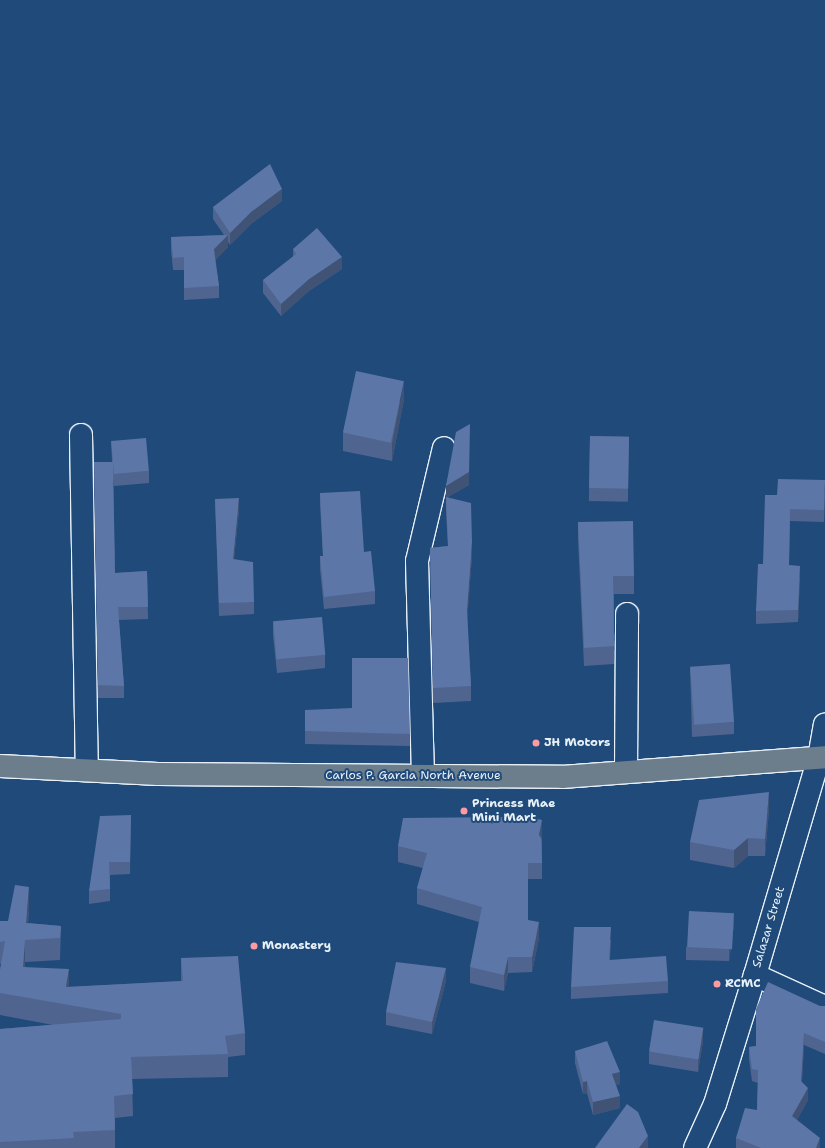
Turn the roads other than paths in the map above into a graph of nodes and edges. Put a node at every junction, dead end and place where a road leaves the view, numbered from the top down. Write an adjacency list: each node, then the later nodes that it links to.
1 (81, 435): 7 (street)
2 (444, 448): 9 (street)
3 (627, 614): 8 (street)
4 (825, 725): 5 (street, Salazar Street)
5 (822, 758): 8 (main road, Carlos P. Garcia North Avenue); 10 (street, Salazar Street)
6 (0, 766): 7 (main road, Carlos P. Garcia North Avenue)
7 (87, 770): 9 (main road, Carlos P. Garcia North Avenue)
8 (626, 772): 9 (main road, Carlos P. Garcia North Avenue)
9 (424, 776)
10 (755, 975): 11 (street); 12 (street, Salazar Street)
11 (825, 1007)
12 (695, 1148)

